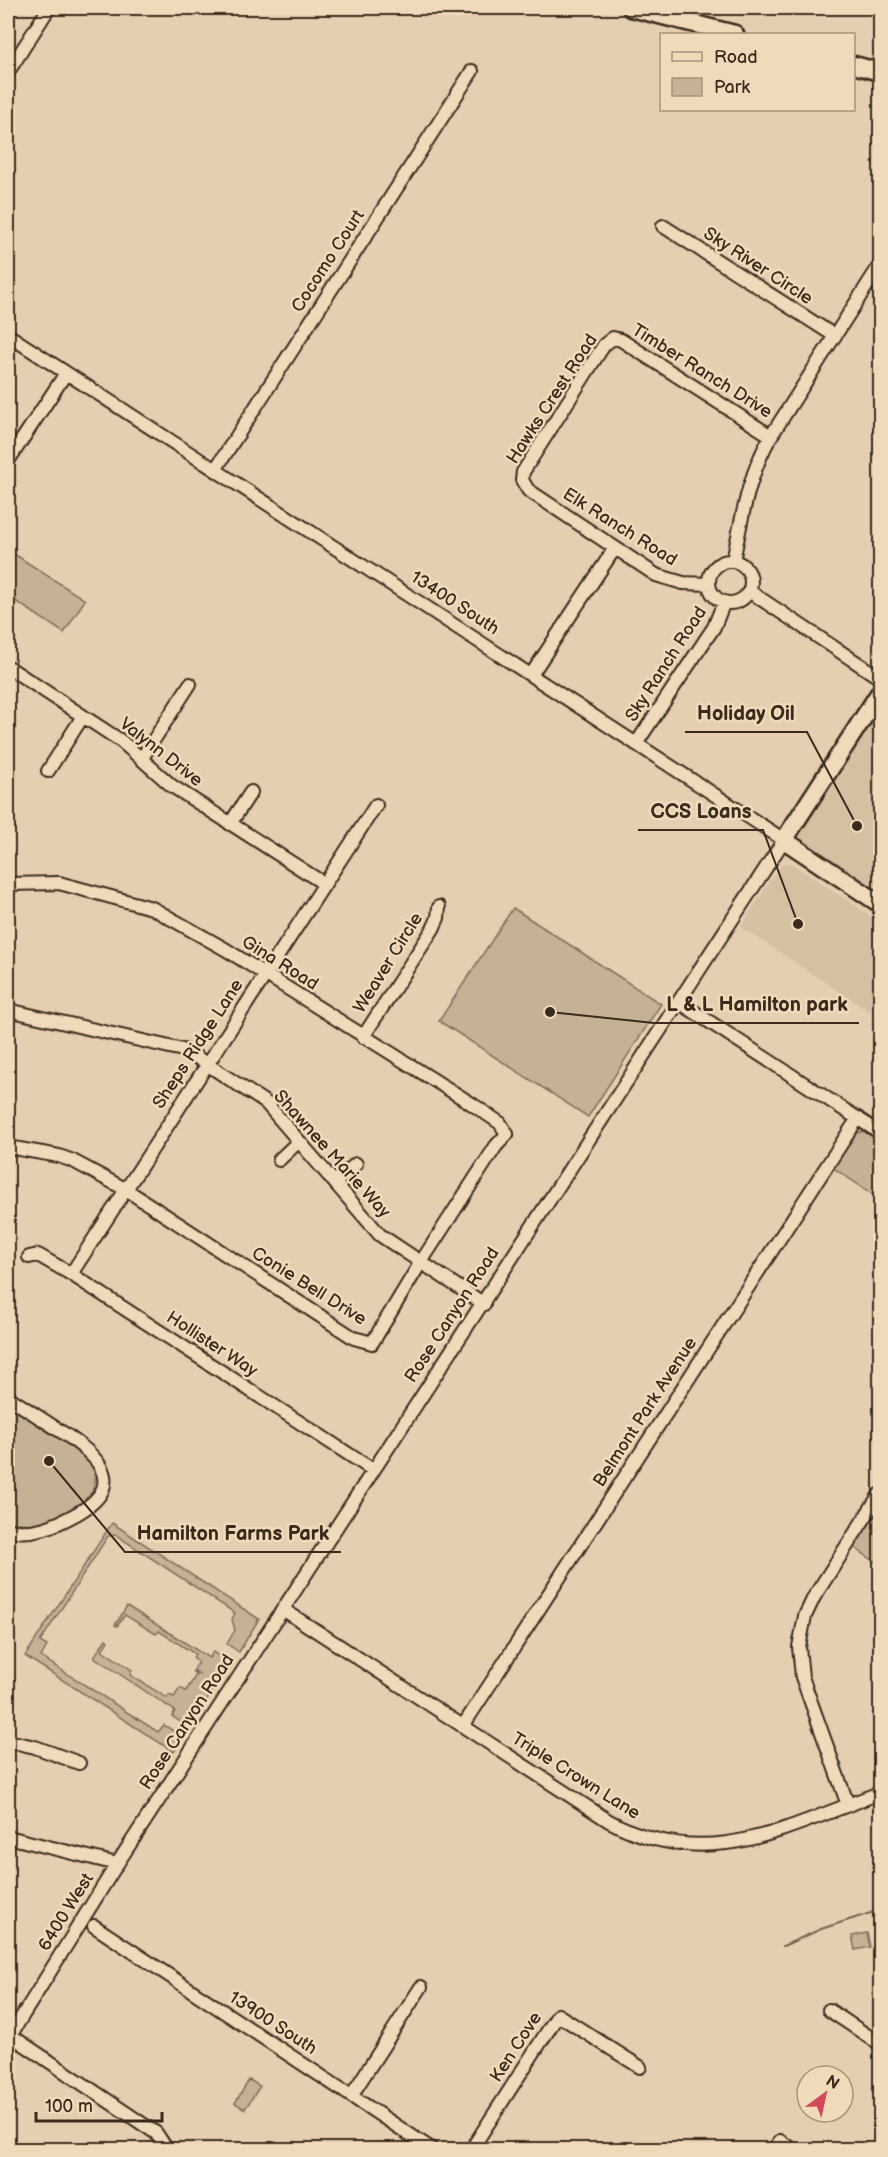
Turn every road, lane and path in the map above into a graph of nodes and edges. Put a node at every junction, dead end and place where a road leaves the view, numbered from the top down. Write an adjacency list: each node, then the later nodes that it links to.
1 (49, 8): 6 (street)
2 (631, 8): 3 (main road)
3 (731, 33)
4 (855, 65): 7 (main road)
5 (472, 71): 16 (street, Cocomo Court)
6 (8, 72)
7 (880, 72)
8 (663, 226): 11 (street, Sky River Circle)
9 (880, 265): 11 (street)
10 (8, 335): 13 (street, 13400 South)
11 (835, 336): 14 (street)
12 (613, 338): 14 (street, Timber Ranch Drive); 17 (street, Hawks Crest Road)
13 (66, 373): 15 (street); 16 (street, 13400 South)
14 (771, 436): 19 (street)
15 (8, 461)
16 (215, 470): 24 (street, 13400 South)
17 (522, 480): 18 (street, Elk Ranch Road)
18 (615, 548): 20 (street, Elk Ranch Road); 24 (street)
19 (733, 561): 20 (street); 21 (street)
20 (709, 584): 22 (street)
21 (749, 591): 22 (street); 25 (street)
22 (724, 602): 29 (street, Sky Ranch Road)
23 (8, 667): 28 (street, Valynn Drive)
24 (531, 675): 29 (street, 13400 South)
25 (880, 678)
26 (190, 684): 30 (street)
27 (880, 692): 35 (main road, Rose Canyon Road)
28 (83, 716): 30 (street, Valynn Drive); 31 (street)
29 (636, 744): 35 (street, 13400 South)
30 (142, 758): 34 (street, Valynn Drive)
31 (48, 771)
32 (251, 792): 34 (street)
33 (376, 805): 36 (street, Sheps Ridge Lane)
34 (230, 824): 36 (street, Valynn Drive)
35 (784, 840): 38 (main road, 13400 South); 41 (street, Rose Canyon Road)
36 (323, 883): 40 (street, Sheps Ridge Lane)
37 (8, 884): 40 (street, Gina Road)
38 (880, 904)
39 (439, 907): 43 (street, Weaver Circle)
40 (264, 974): 43 (street, Gina Road); 44 (street, Sheps Ridge Lane)
41 (679, 1002): 45 (street); 57 (street, Rose Canyon Road)
42 (8, 1010): 44 (street, Shawnee Marie Way)
43 (363, 1037): 47 (street, Gina Road)
44 (207, 1063): 48 (street, Shawnee Marie Way); 53 (street, Sheps Ridge Lane)
45 (858, 1118): 46 (street); 63 (street, Belmont Park Avenue)
46 (880, 1133)
47 (507, 1134): 55 (street, Conie Bell Drive)
48 (299, 1141): 50 (street); 52 (street, Shawnee Marie Way)
49 (8, 1147): 53 (street, Conie Bell Drive)
50 (279, 1160)
51 (356, 1164): 52 (street)
52 (335, 1182): 55 (street, Shawnee Marie Way)
53 (125, 1189): 55 (street, Conie Bell Drive); 56 (street, Sheps Ridge Lane)
54 (29, 1257): 56 (street, Hollister Way)
55 (421, 1262): 57 (street, Shawnee Marie Way)
56 (71, 1274): 59 (street, Hollister Way)
57 (484, 1304): 59 (street, Rose Canyon Road)
58 (8, 1397): 61 (street)
59 (373, 1470): 62 (street, Rose Canyon Road)
60 (880, 1494): 67 (street)
61 (8, 1530)
62 (284, 1610): 63 (street, Triple Crown Lane); 69 (street, Rose Canyon Road)
63 (463, 1726): 67 (street, Triple Crown Lane)
64 (8, 1741): 65 (street)
65 (79, 1763)
66 (880, 1793): 67 (street, Triple Crown Lane)
67 (848, 1805)
68 (8, 1837): 69 (street)
69 (117, 1864): 73 (street, 6400 West)
70 (94, 1926): 76 (street, 13900 South)
71 (421, 1987): 76 (street)
72 (829, 2010): 74 (street)
73 (9, 2037): 77 (street)
74 (880, 2044)
75 (640, 2067): 79 (street, Ken Cove)
76 (351, 2096): 78 (street, 13900 South)
77 (166, 2148)
78 (433, 2150)
79 (471, 2150)
80 (774, 2150): 81 (street)
81 (793, 2150)

